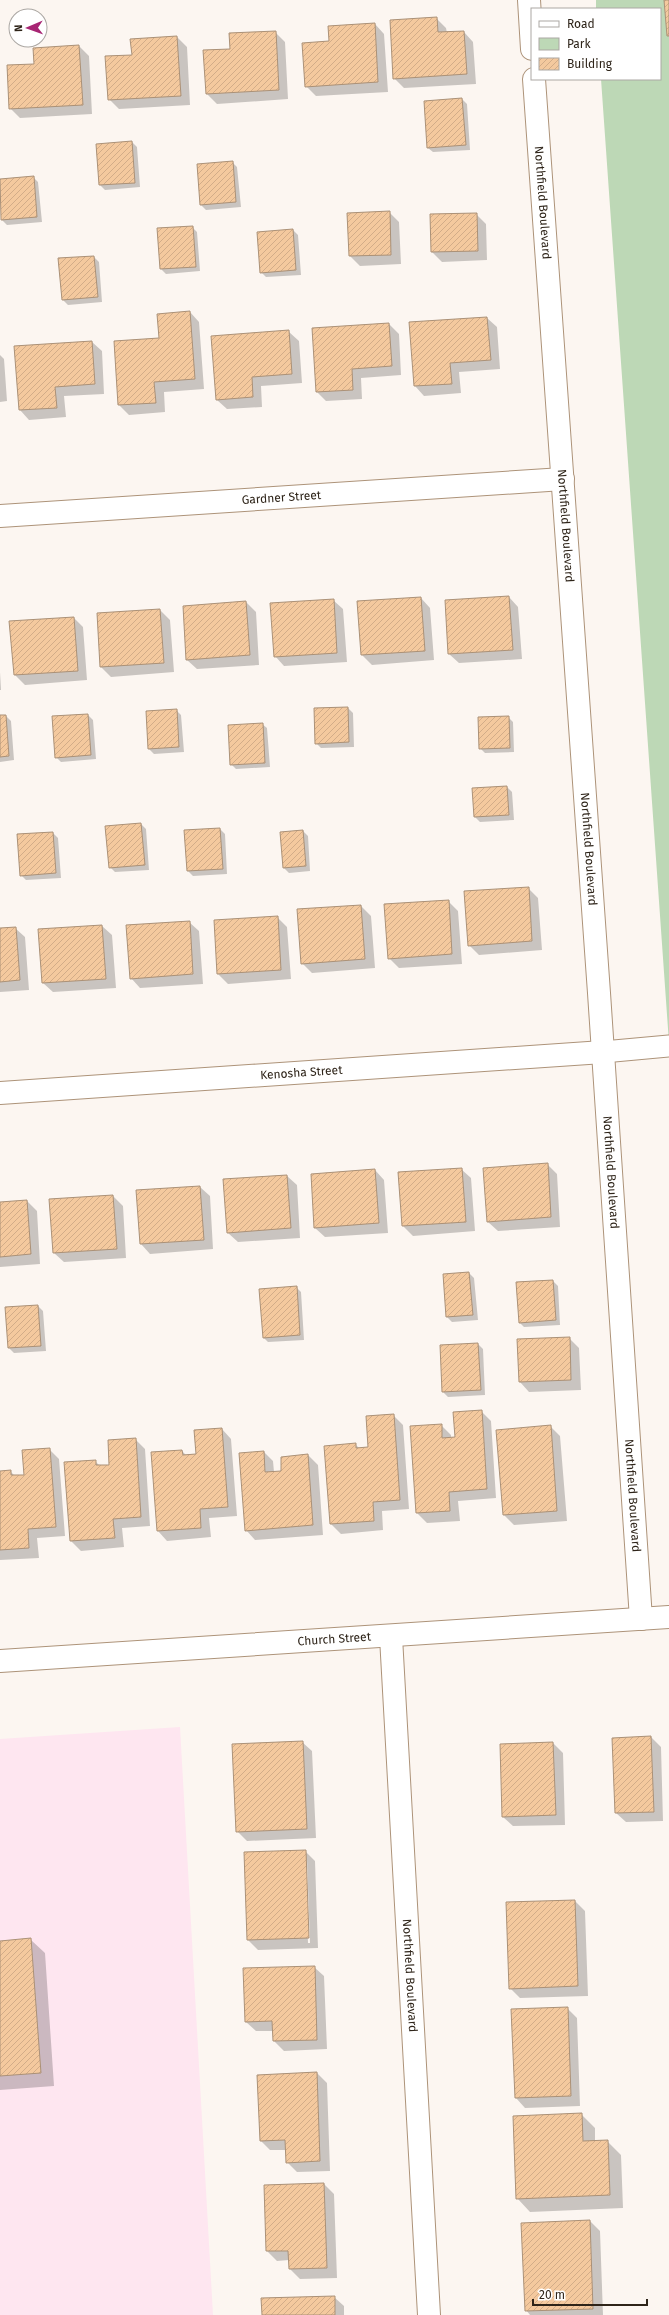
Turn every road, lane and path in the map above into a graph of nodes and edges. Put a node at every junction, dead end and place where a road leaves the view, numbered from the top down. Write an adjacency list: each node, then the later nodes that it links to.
1 (529, 0): 2 (street)
2 (531, 33)
3 (534, 80): 4 (street, Northfield Boulevard)
4 (562, 480): 5 (street, Gardner Street); 7 (street, Northfield Boulevard)
5 (0, 516)
6 (669, 1046): 7 (lane)
7 (603, 1052): 8 (street, Kenosha Street); 10 (street, Northfield Boulevard)
8 (0, 1093)
9 (669, 1617): 10 (street, Church Street)
10 (641, 1619): 11 (street, Church Street)
11 (391, 1637): 12 (street, Church Street); 13 (street, Northfield Boulevard)
12 (0, 1661)
13 (429, 2315)

